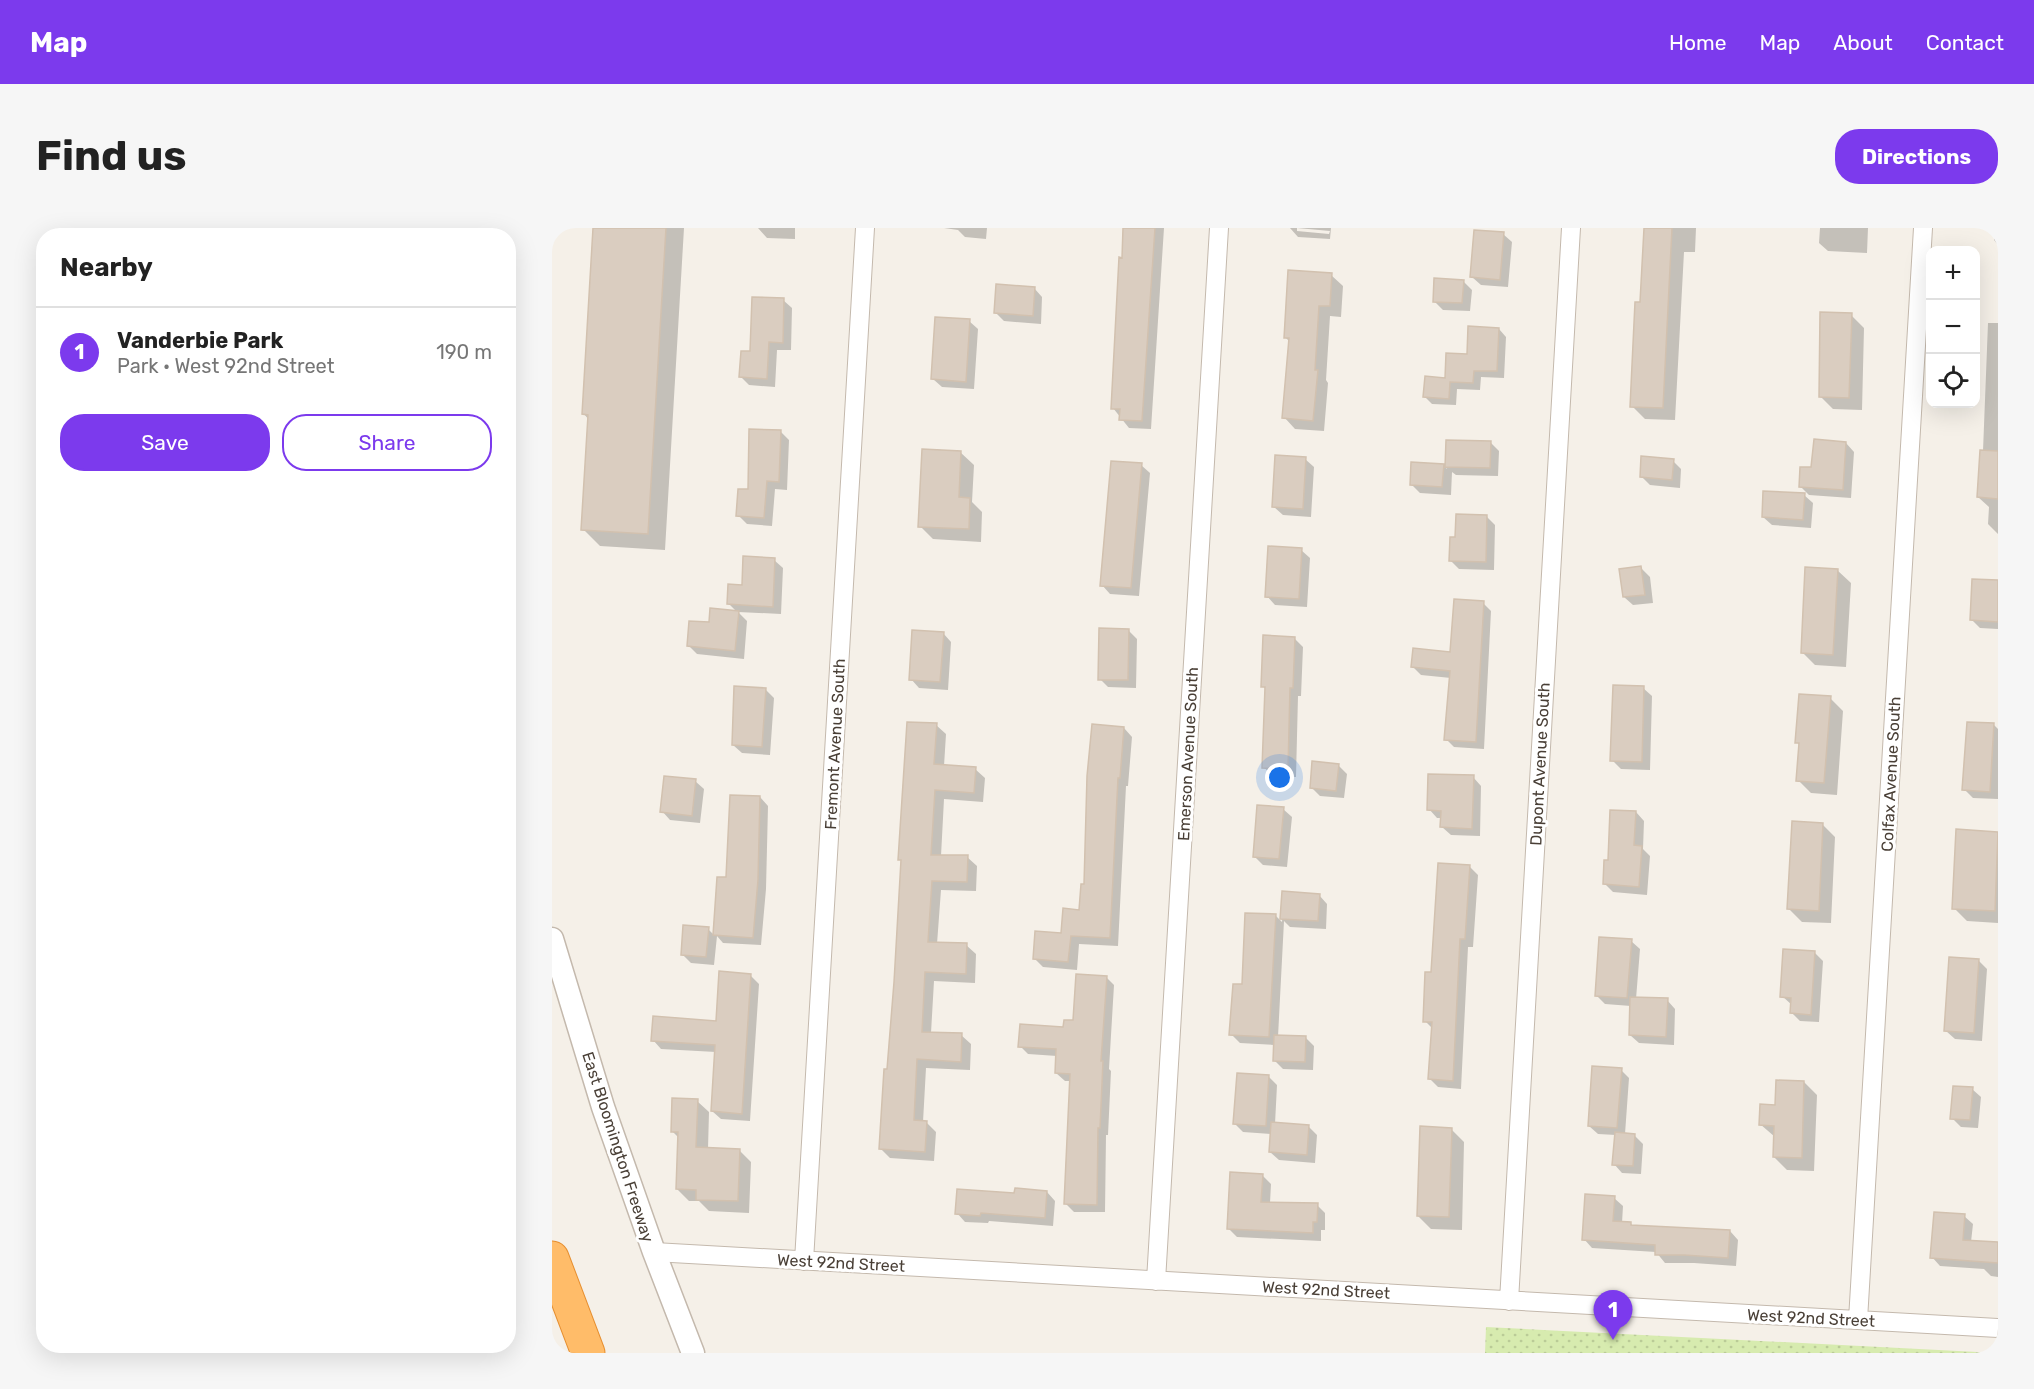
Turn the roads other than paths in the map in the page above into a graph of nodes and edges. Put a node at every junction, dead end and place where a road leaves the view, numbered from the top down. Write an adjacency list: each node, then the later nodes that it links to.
1 (865, 228): 8 (street, Fremont Avenue South)
2 (1219, 228): 9 (street, Emerson Avenue South)
3 (1571, 228): 10 (street, Dupont Avenue South)
4 (1923, 228): 11 (street, Colfax Avenue South)
5 (552, 939): 6 (street, East Bloomington Freeway)
6 (654, 1252): 8 (street, West 92nd Street); 14 (street, East Bloomington Freeway)
7 (552, 1258): 13 (highway)
8 (804, 1261): 9 (street, West 92nd Street)
9 (1156, 1281): 10 (street, West 92nd Street)
10 (1509, 1301): 11 (street, West 92nd Street)
11 (1858, 1320): 12 (street, West 92nd Street)
12 (1998, 1328)
13 (588, 1353)
14 (693, 1353)

